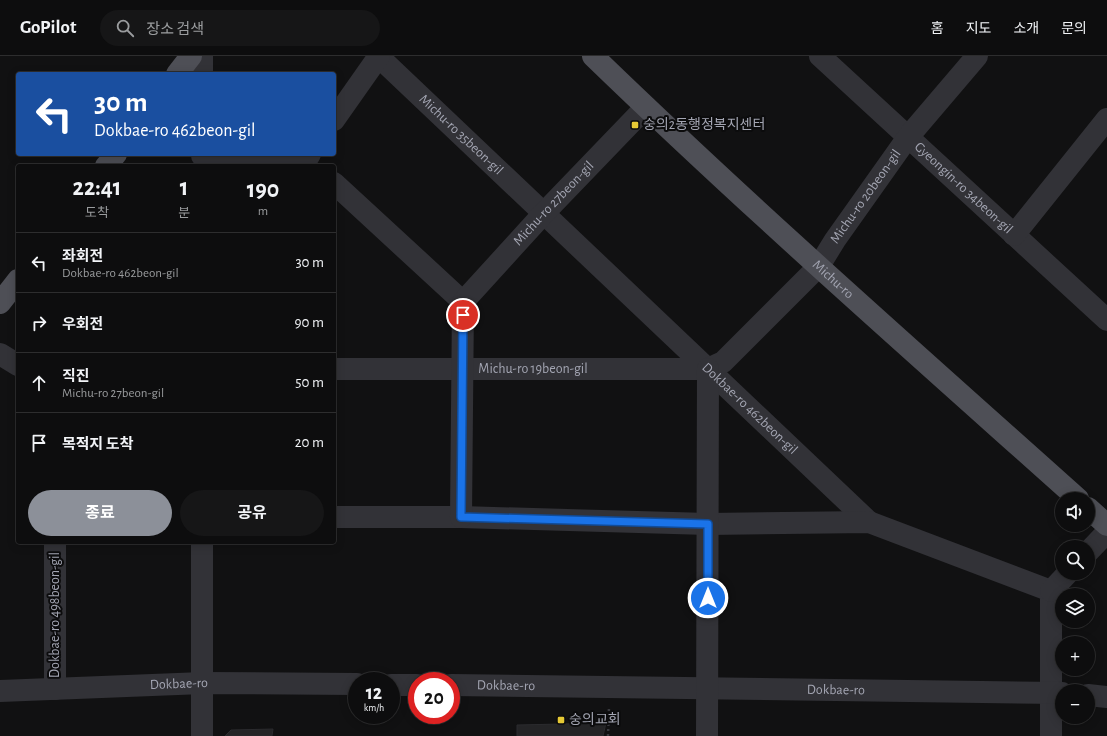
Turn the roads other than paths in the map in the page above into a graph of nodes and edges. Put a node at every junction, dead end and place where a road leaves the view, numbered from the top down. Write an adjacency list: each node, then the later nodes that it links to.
1 (191, 56): 7 (main road)
2 (202, 56): 8 (street)
3 (379, 56): 10 (street, Michu-ro 35beon-gil); 18 (street, Michu-ro 35beon-gil)
4 (593, 56): 9 (main road, Michu-ro)
5 (820, 56): 12 (street, Gyeongin-ro 34beon-gil)
6 (977, 56): 12 (street, Michu-ro 20beon-gil)
7 (179, 72)
8 (202, 72)
9 (646, 107): 18 (street, Michu-ro 27beon-gil); 20 (main road, Michu-ro)
10 (336, 117)
11 (1107, 119): 19 (street)
12 (908, 138): 19 (street, Gyeongin-ro 34beon-gil); 20 (street, Michu-ro 20beon-gil)
13 (114, 156): 16 (main road)
14 (202, 159): 15 (street)
15 (311, 160)
16 (108, 164)
17 (336, 185): 22 (street)
18 (544, 213): 22 (street, Michu-ro 27beon-gil); 29 (street)
19 (1014, 235): 24 (street, Gyeongin-ro 34beon-gil)
20 (819, 266): 29 (street, Michu-ro 19beon-gil); 30 (main road, Michu-ro)
21 (16, 283): 23 (main road)
22 (464, 302): 28 (street)
23 (0, 303)
24 (1107, 320)
25 (0, 354): 26 (street)
26 (16, 364)
27 (336, 369): 28 (street, Michu-ro 19beon-gil)
28 (463, 369): 29 (street, Michu-ro 19beon-gil); 33 (street)
29 (708, 369): 34 (street, Dokbae-ro 462beon-gil); 35 (street, Dokbae-ro 462beon-gil)
30 (1070, 492)
31 (1095, 514): 36 (main road)
32 (336, 517): 33 (street, Dokbae-ro 462beon-gil)
33 (461, 517): 35 (street, Dokbae-ro 462beon-gil)
34 (869, 522): 35 (street, Dokbae-ro 462beon-gil); 42 (street, Dokbae-ro 462beon-gil)
35 (708, 524): 47 (street)
36 (1107, 525)
37 (1107, 532): 40 (street)
38 (55, 544): 48 (street, Dokbae-ro 498beon-gil)
39 (202, 544): 43 (street)
40 (1095, 545)
41 (1061, 580): 42 (street)
42 (1051, 591): 45 (street)
43 (203, 683): 44 (street, Dokbae-ro); 48 (street, Dokbae-ro); 54 (street)
44 (348, 684)
45 (1057, 684)
46 (460, 686): 47 (street, Dokbae-ro)
47 (707, 688): 50 (street, Dokbae-ro); 55 (street)
48 (55, 689): 49 (street, Dokbae-ro)
49 (0, 692)
50 (1055, 692)
51 (1095, 696): 52 (street)
52 (1107, 697)
53 (1055, 710): 56 (street)
54 (202, 736)
55 (707, 736)
56 (1052, 736)

